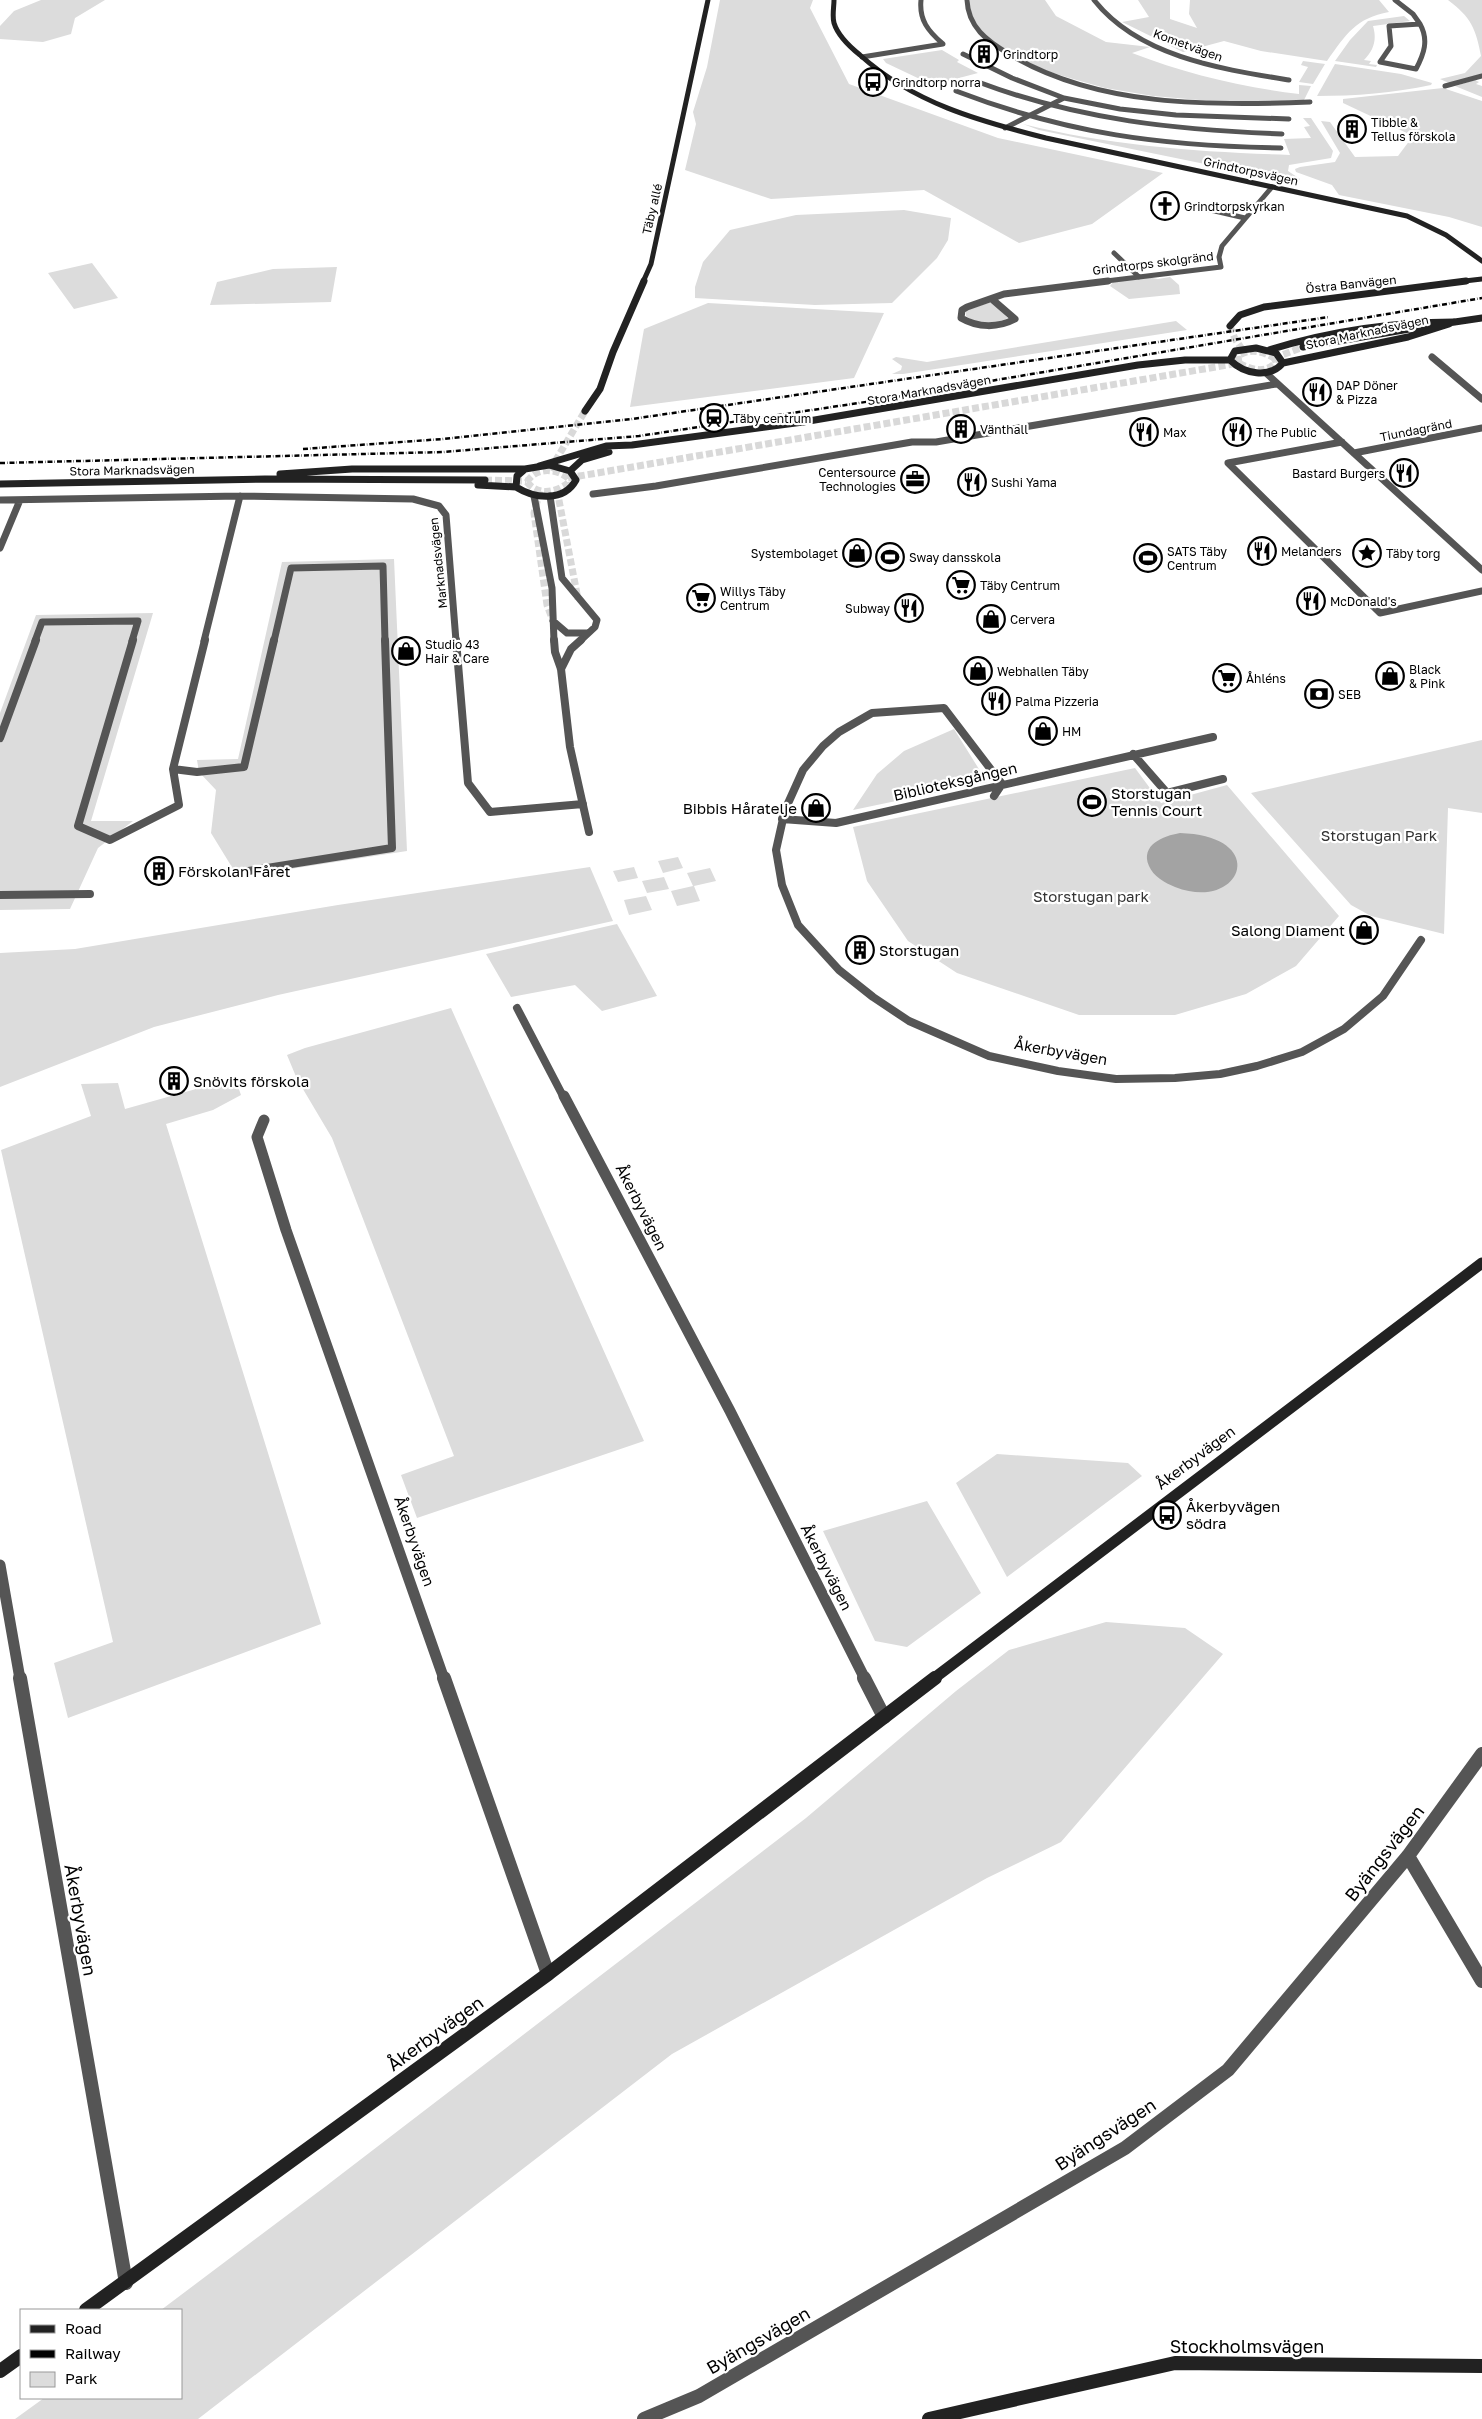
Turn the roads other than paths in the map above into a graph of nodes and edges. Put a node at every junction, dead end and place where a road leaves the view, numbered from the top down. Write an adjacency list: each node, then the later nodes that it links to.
1 (708, 0): 42 (street, Täby allé)
2 (834, 0): 9 (street, Grindtorpsvägen)
3 (921, 0): 9 (street)
4 (967, 0): 16 (street)
5 (1094, 0): 11 (street, Kometvägen)
6 (1395, 0): 7 (street)
7 (1422, 24): 7 (street)
8 (963, 54): 15 (street)
9 (862, 57): 20 (street, Grindtorpsvägen)
10 (1482, 76): 13 (street)
11 (1289, 80)
12 (981, 83): 17 (street)
13 (1445, 86)
14 (956, 91): 18 (street)
15 (1064, 98): 17 (street); 19 (street)
16 (1310, 102)
17 (1048, 106): 18 (street); 21 (street)
18 (1025, 118): 20 (street); 22 (street)
19 (1289, 119)
20 (1005, 128): 23 (street, Grindtorpsvägen)
21 (1282, 134)
22 (1281, 148)
23 (1272, 187): 25 (street, Grindtorps skolgränd); 27 (street, Grindtorpsvägen)
24 (1193, 206): 25 (street)
25 (1245, 218): 28 (street, Grindtorps skolgränd)
26 (1114, 253): 28 (street)
27 (1482, 261)
28 (1139, 277): 30 (street, Grindtorps skolgränd)
29 (1482, 279): 33 (street, Östra Banvägen)
30 (993, 300): 30 (street, Grindtorps skolgränd)
31 (1482, 318): 32 (street, Stora Marknadsvägen)
32 (1454, 322): 34 (street, Stora Marknadsvägen); 35 (street, Stora Marknadsvägen); 38 (street, Stora Marknadsvägen)
33 (1230, 326)
34 (1303, 347)
35 (1269, 350): 37 (street, Stora Marknadsvägen); 38 (street)
36 (1432, 357): 41 (street)
37 (1230, 360): 39 (street); 46 (street, Stora Marknadsvägen)
38 (1283, 363): 39 (street, Stora Marknadsvägen)
39 (1266, 372): 40 (street)
40 (1276, 384): 45 (street); 55 (street)
41 (1482, 399)
42 (585, 411)
43 (1479, 429): 44 (street); 47 (street, Tiundagränd)
44 (1482, 435)
45 (1342, 442): 47 (street); 63 (street)
46 (632, 445): 48 (street, Stora Marknadsvägen); 50 (street, Stora Marknadsvägen)
47 (1354, 453): 62 (street)
48 (539, 466): 49 (street, Stora Marknadsvägen); 50 (street)
49 (525, 469): 51 (street, Stora Marknadsvägen); 54 (street)
50 (570, 471): 58 (street)
51 (265, 479): 52 (street, Stora Marknadsvägen); 53 (street, Stora Marknadsvägen); 54 (street, Stora Marknadsvägen)
52 (485, 480)
53 (0, 484)
54 (516, 486): 57 (street)
55 (593, 494)
56 (240, 496): 60 (street, Marknadsvägen); 70 (street); 74 (street, Marknadsvägen)
57 (534, 496): 58 (street); 64 (street)
58 (550, 496): 65 (street)
59 (0, 500): 60 (street, Marknadsvägen)
60 (20, 500): 61 (street)
61 (0, 548)
62 (1481, 568)
63 (1482, 591)
64 (553, 621): 65 (street); 66 (street)
65 (587, 633): 66 (street)
66 (561, 669): 74 (street)
67 (1213, 737): 69 (street, Biblioteksgången)
68 (0, 738): 70 (street)
69 (1133, 754): 71 (street); 72 (street, Biblioteksgången)
70 (173, 769): 77 (street)
71 (1223, 779)
72 (1002, 784): 73 (street); 75 (street, Biblioteksgången); 75 (street, Åkerbyvägen)
73 (994, 796)
74 (583, 804): 76 (street)
75 (782, 819): 80 (street, Åkerbyvägen)
76 (589, 832)
77 (229, 874)
78 (90, 894): 79 (street)
79 (0, 896)
80 (1421, 940)
81 (517, 1008): 85 (street, Åkerbyvägen)
82 (264, 1120): 88 (street, Åkerbyvägen)
83 (1482, 1264): 85 (street, Åkerbyvägen)
84 (0, 1565): 90 (street, Åkerbyvägen)
85 (884, 1717): 88 (street, Åkerbyvägen)
86 (1482, 1754): 87 (street, Byängsvägen)
87 (1408, 1856): 89 (street); 95 (street, Byängsvägen)
88 (548, 1974): 90 (street, Åkerbyvägen)
89 (1482, 1981)
90 (126, 2282): 91 (street, Åkerbyvägen)
91 (87, 2309)
92 (20, 2357): 94 (street)
93 (1482, 2366): 96 (street, Stockholmsvägen)
94 (0, 2371)
95 (644, 2419)
96 (929, 2419)

